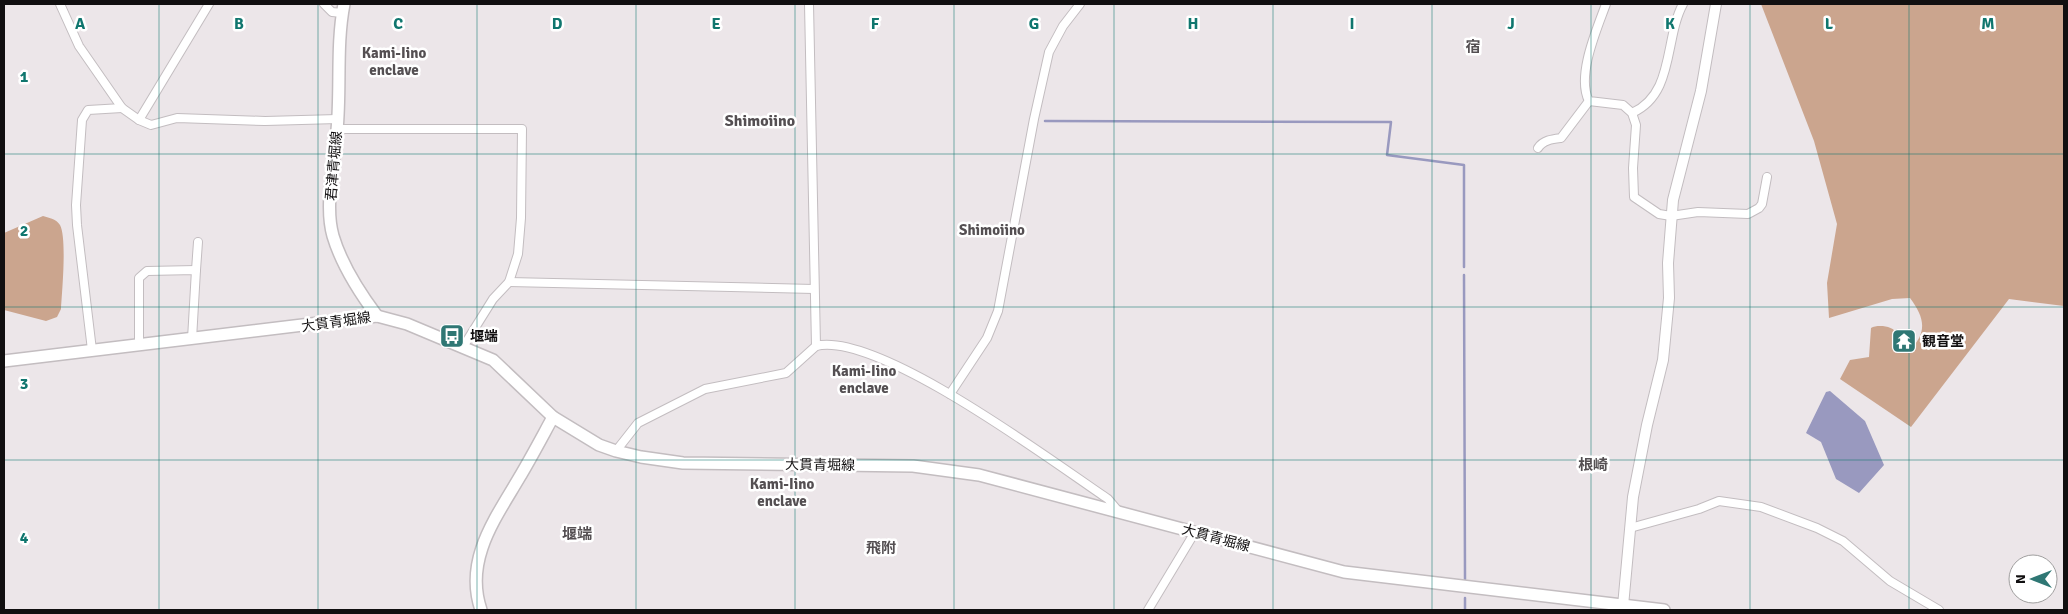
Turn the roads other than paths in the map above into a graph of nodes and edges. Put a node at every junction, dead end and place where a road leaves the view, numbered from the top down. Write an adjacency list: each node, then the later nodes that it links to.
1 (60, 4): 11 (street)
2 (208, 4): 13 (street)
3 (324, 4): 9 (street)
4 (809, 4): 21 (street)
5 (1080, 4): 29 (street)
6 (1606, 4): 10 (street)
7 (1683, 4): 12 (street)
8 (1716, 4): 17 (street)
9 (343, 8): 14 (main road, 君津青堀線)
10 (1589, 102): 12 (street); 15 (street)
11 (122, 108): 13 (street); 27 (street)
12 (1632, 113): 17 (street)
13 (139, 120): 14 (street)
14 (338, 124): 20 (street); 22 (main road, 君津青堀線)
15 (1538, 148)
16 (1767, 177): 17 (street)
17 (1671, 216): 33 (street)
18 (198, 242): 19 (street)
19 (196, 270): 23 (street); 24 (street)
20 (509, 282): 21 (street); 26 (street)
21 (814, 289): 25 (street)
22 (377, 316): 23 (main road, 大貫青堀線); 26 (main road, 大貫青堀線)
23 (192, 339): 24 (main road, 大貫青堀線)
24 (139, 345): 27 (main road, 大貫青堀線)
25 (816, 346): 29 (street); 31 (street)
26 (463, 347): 30 (main road, 大貫青堀線)
27 (92, 350): 28 (main road, 大貫青堀線)
28 (4, 361)
29 (950, 394): 32 (street)
30 (553, 417): 31 (main road, 大貫青堀線); 36 (main road)
31 (616, 451): 32 (main road, 大貫青堀線)
32 (1120, 512): 34 (main road, 大貫青堀線)
33 (1630, 528): 35 (street); 39 (street)
34 (1195, 532): 35 (main road, 大貫青堀線); 37 (street)
35 (1623, 608): 38 (main road, 大貫青堀線)
36 (481, 610)
37 (1148, 610)
38 (1664, 610)
39 (1939, 610)

